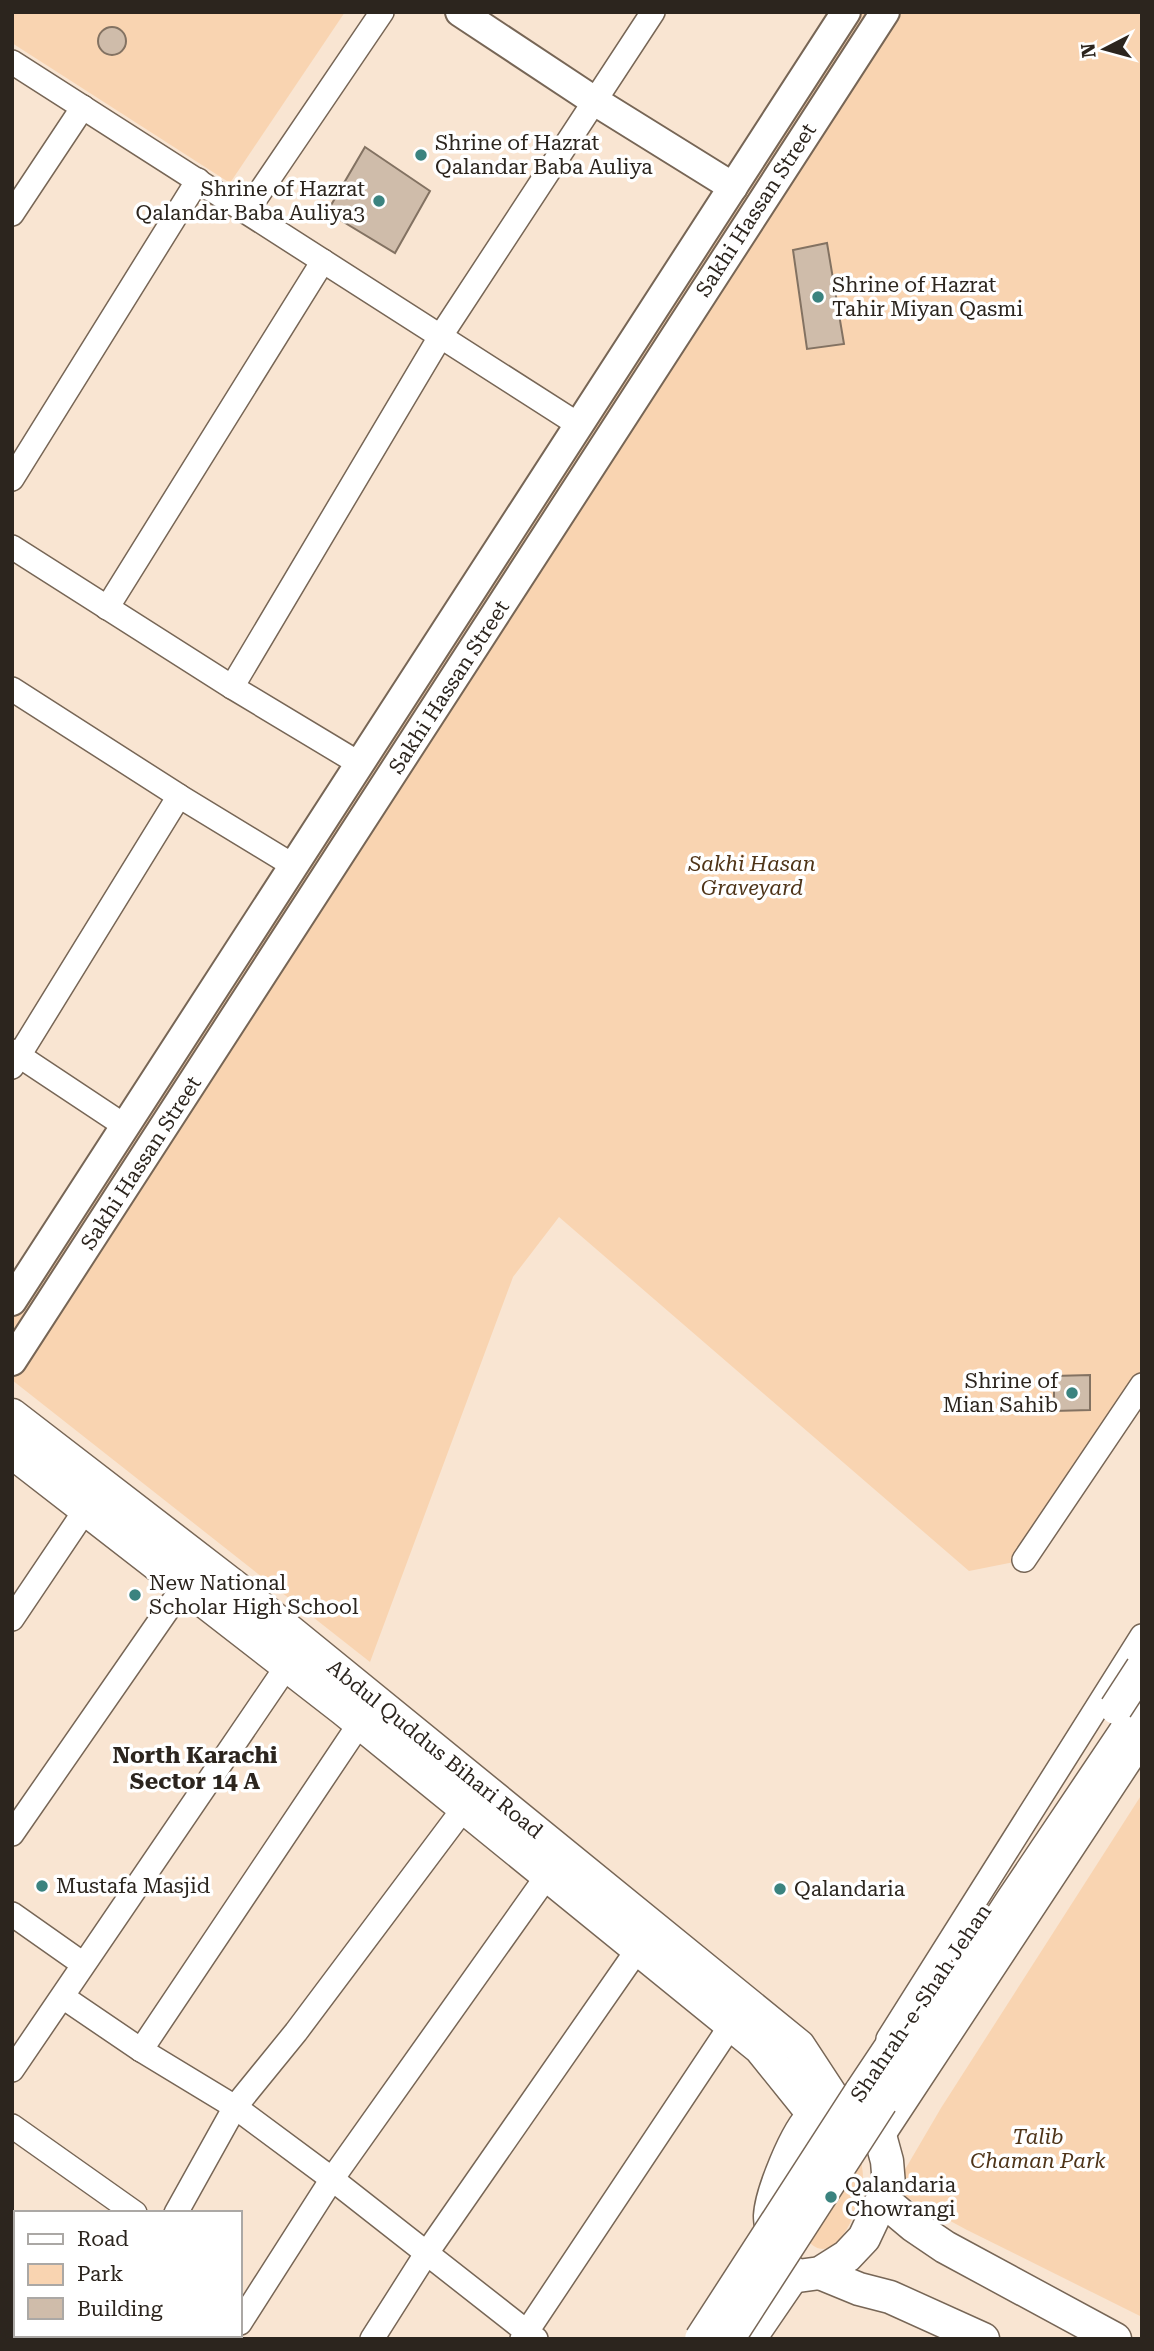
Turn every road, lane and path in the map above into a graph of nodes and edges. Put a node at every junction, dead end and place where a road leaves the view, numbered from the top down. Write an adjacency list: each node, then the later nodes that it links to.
1 (382, 12): 11 (street)
2 (653, 12): 7 (street)
3 (846, 12): 10 (street, Sakhi Hassan Street)
4 (885, 12): 27 (street, Sakhi Hassan Street)
5 (473, 16): 7 (street)
6 (12, 62): 8 (street)
7 (593, 100): 10 (street); 14 (street)
8 (83, 107): 9 (street); 12 (street)
9 (198, 180): 11 (street); 16 (street)
10 (733, 187): 15 (street, Sakhi Hassan Street)
11 (247, 211): 13 (street)
12 (12, 214)
13 (323, 261): 14 (street); 18 (street)
14 (440, 338): 15 (street); 19 (street)
15 (579, 425): 21 (street, Sakhi Hassan Street)
16 (12, 479)
17 (12, 547): 18 (street)
18 (107, 608): 19 (street)
19 (232, 687): 21 (street)
20 (12, 689): 22 (street)
21 (360, 764): 23 (street, Sakhi Hassan Street)
22 (178, 796): 23 (street); 24 (street)
23 (294, 866): 25 (street, Sakhi Hassan Street)
24 (15, 1058): 25 (street)
25 (125, 1126): 26 (street, Sakhi Hassan Street)
26 (12, 1301)
27 (12, 1361)
28 (1142, 1385): 32 (street)
29 (12, 1415): 53 (main road, Abdul Quddus Bihari Road)
30 (12, 1452): 31 (main road, Abdul Quddus Bihari Road)
31 (86, 1509): 33 (main road, Abdul Quddus Bihari Road); 34 (street)
32 (1024, 1560)
33 (184, 1586): 36 (main road, Abdul Quddus Bihari Road); 43 (street)
34 (12, 1619)
35 (1142, 1636): 37 (street)
36 (287, 1666): 40 (main road, Abdul Quddus Bihari Road); 47 (street)
37 (1131, 1668): 38 (street); 53 (street); 67 (main road, Shahrah-e-Shah Jehan, bridge)
38 (1142, 1684)
39 (1142, 1707): 68 (main road, Shahrah-e-Shah Jehan, bridge)
40 (360, 1723): 42 (main road, Abdul Quddus Bihari Road); 50 (street)
41 (1142, 1743): 55 (street)
42 (464, 1808): 44 (main road, Abdul Quddus Bihari Road); 52 (street)
43 (12, 1834)
44 (547, 1876): 46 (main road, Abdul Quddus Bihari Road); 56 (street)
45 (12, 1914): 47 (street)
46 (638, 1949): 49 (main road, Abdul Quddus Bihari Road); 61 (street)
47 (83, 1964): 48 (street)
48 (62, 1997): 50 (street); 51 (street)
49 (731, 2025): 53 (main road, Abdul Quddus Bihari Road); 64 (street)
50 (141, 2050): 52 (street)
51 (12, 2070)
52 (235, 2107): 56 (street); 59 (street)
53 (833, 2108): 55 (main road); 60 (main road)
54 (12, 2126): 58 (street)
55 (881, 2139): 57 (main road)
56 (332, 2179): 61 (street); 63 (street)
57 (883, 2200): 62 (main road); 71 (main road)
58 (132, 2211)
59 (177, 2211)
60 (770, 2217): 62 (main road); 66 (street)
61 (426, 2254): 64 (street); 65 (street)
62 (809, 2275): 69 (street); 70 (main road)
63 (242, 2320)
64 (529, 2336)
65 (372, 2339)
66 (686, 2339)
67 (701, 2339)
68 (728, 2339)
69 (755, 2339)
70 (983, 2339)
71 (1115, 2339)

